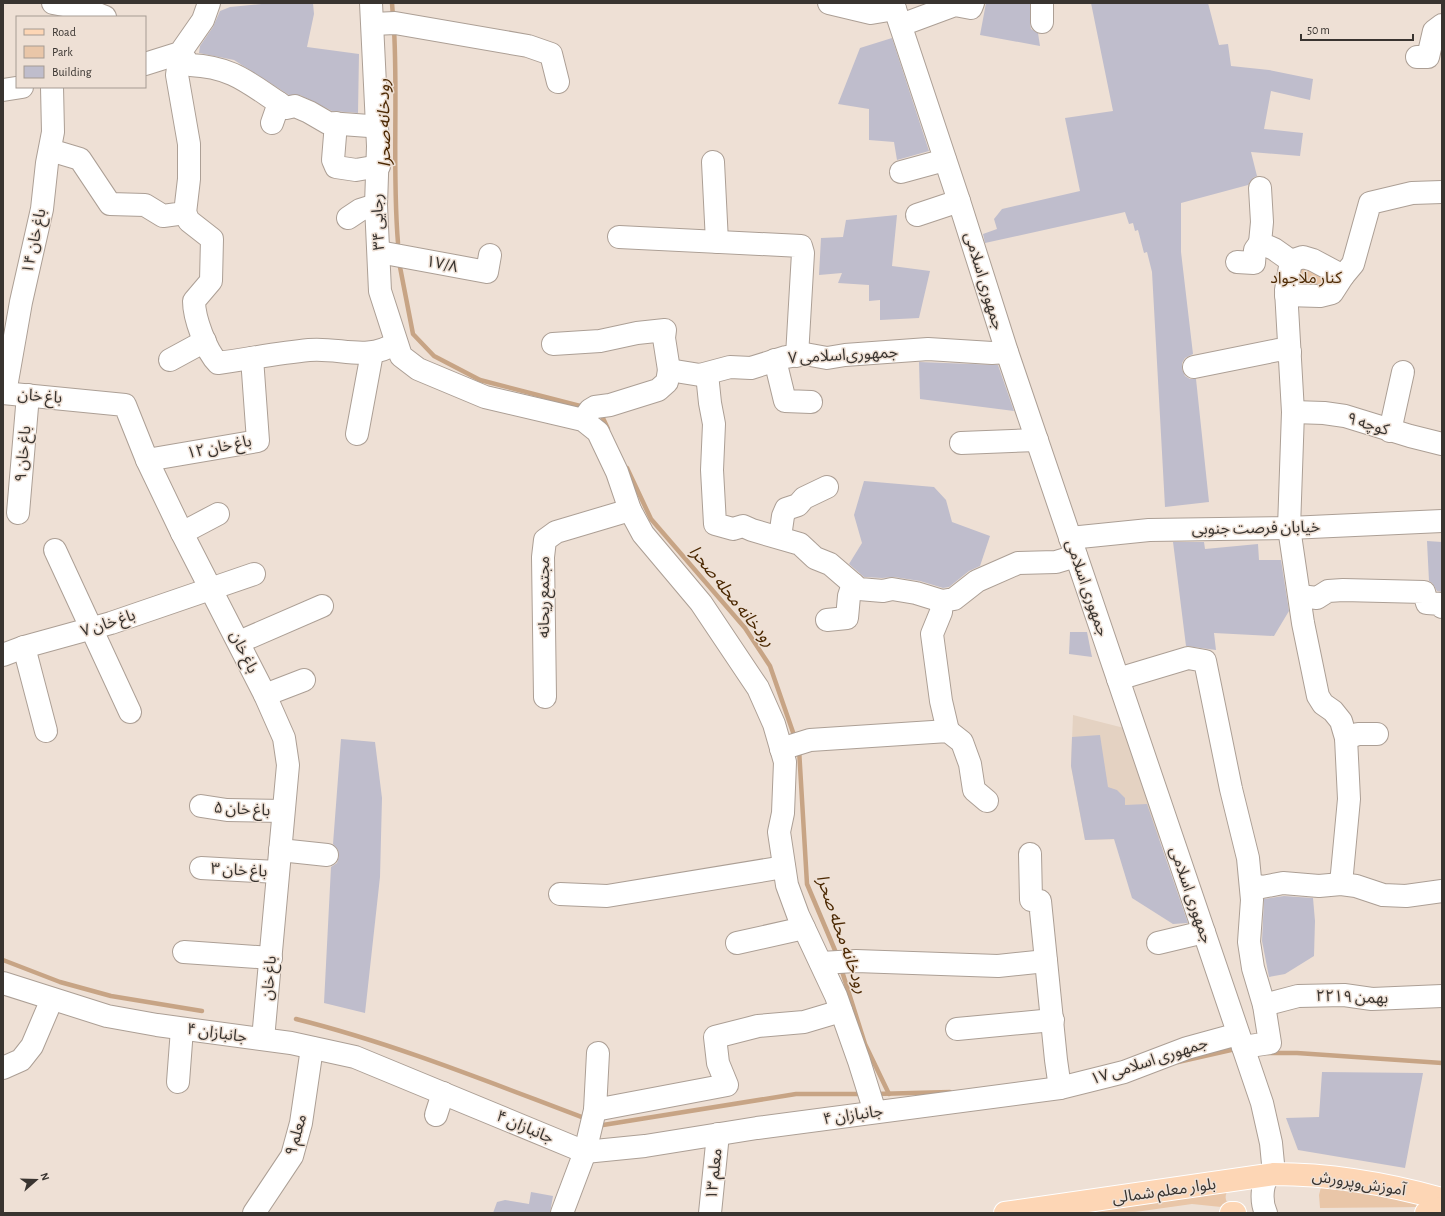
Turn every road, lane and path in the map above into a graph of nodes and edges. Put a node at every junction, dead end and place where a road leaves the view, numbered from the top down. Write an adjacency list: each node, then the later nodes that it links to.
1 (53, 3): 6 (street)
2 (209, 3): 9 (street)
3 (829, 3): 5 (street)
4 (973, 3): 5 (street)
5 (896, 12): 21 (street, جمهوری اسلامی)
6 (102, 16)
7 (378, 18): 12 (street); 19 (street, رجایی ۳۴)
8 (1442, 25): 10 (street)
9 (180, 53): 11 (street); 16 (street); 29 (street)
10 (1417, 57)
11 (147, 60)
12 (558, 82)
13 (16, 88): 15 (street)
14 (52, 88): 20 (street, باغ خان ۱۴)
15 (3, 90)
16 (279, 103): 17 (street); 18 (street)
17 (272, 123)
18 (336, 123): 19 (street); 23 (street)
19 (377, 124): 23 (street, رجایی ۳۴)
20 (50, 150): 29 (street); 55 (street, باغ خان ۱۴)
21 (945, 160): 24 (street); 27 (street, جمهوری اسلامی)
22 (713, 162): 33 (street)
23 (379, 166): 28 (street, رجایی ۳۴)
24 (901, 172)
25 (1260, 188): 34 (street)
26 (1442, 192): 39 (street)
27 (959, 201): 30 (street); 44 (street, جمهوری اسلامی)
28 (376, 205): 31 (street); 35 (street, رجایی ۳۴)
29 (185, 213): 41 (street)
30 (917, 215)
31 (348, 218)
32 (619, 237): 33 (street)
33 (717, 242): 47 (street)
34 (1260, 243): 37 (street); 38 (street)
35 (379, 252): 36 (street, ۱۷/۸); 42 (street, رجایی ۳۴)
36 (490, 255)
37 (1291, 260): 39 (street); 40 (street)
38 (1237, 262)
39 (1344, 276): 40 (street)
40 (1286, 295): 45 (street)
41 (206, 340): 48 (street); 49 (street)
42 (396, 343): 46 (street); 59 (street, رجایی ۳۴)
43 (553, 344): 52 (street)
44 (1007, 352): 47 (street, جمهوری‌اسلامی ۷); 62 (street, جمهوری اسلامی)
45 (1290, 352): 51 (street); 58 (street)
46 (372, 353): 48 (street); 61 (street)
47 (797, 356): 50 (street, جمهوری‌اسلامی ۷)
48 (252, 358): 65 (street, باغ خان ۱۲)
49 (170, 360)
50 (776, 360): 54 (street, جمهوری‌اسلامی ۷); 57 (street)
51 (1194, 367)
52 (670, 370): 54 (street, جمهوری‌اسلامی ۷); 59 (street)
53 (1403, 372): 60 (street)
54 (707, 374): 73 (street)
55 (4, 393): 56 (street, باغ خان)
56 (28, 395): 65 (street, باغ خان); 68 (street, باغ خان ۹)
57 (811, 402)
58 (1293, 412): 60 (street, کوچه ۹); 71 (street)
59 (589, 413): 67 (street)
60 (1390, 431): 64 (street, کوچه ۹)
61 (357, 434)
62 (1037, 440): 63 (street); 74 (street, جمهوری اسلامی)
63 (960, 443)
64 (1442, 444)
65 (148, 460): 72 (street, باغ خان)
66 (827, 487): 73 (street)
67 (630, 510): 91 (street, مجتمع ریحانه); 97 (street)
68 (18, 513)
69 (218, 514): 72 (street)
70 (1442, 521): 71 (street, خیابان فرصت جنوبی)
71 (1289, 528): 74 (street, خیابان فرصت جنوبی); 79 (street)
72 (182, 533): 78 (street, باغ خان)
73 (780, 537): 77 (street)
74 (1073, 547): 80 (street, خیابان فرصت جنوبی); 88 (street, جمهوری اسلامی)
75 (55, 550): 84 (street)
76 (254, 574): 78 (street, باغ خان ۷)
77 (853, 584): 80 (street); 83 (street)
78 (211, 588): 84 (street, باغ خان ۷); 85 (street, باغ خان)
79 (1300, 596): 82 (street); 96 (street)
80 (942, 600): 94 (street)
81 (322, 606): 85 (street)
82 (1442, 607)
83 (827, 620)
84 (92, 629): 86 (street, باغ خان ۷); 92 (street)
85 (239, 642): 90 (street, باغ خان)
86 (24, 647): 87 (street, باغ خان ۷); 93 (street)
87 (3, 656)
88 (1118, 679): 107 (street); 112 (street, جمهوری اسلامی)
89 (304, 680): 90 (street)
90 (265, 695): 100 (street, باغ خان)
91 (545, 697)
92 (130, 712)
93 (46, 731)
94 (948, 731): 97 (street); 98 (street)
95 (1377, 734): 96 (street)
96 (1346, 738): 108 (street)
97 (781, 749): 104 (street)
98 (987, 801)
99 (201, 806): 100 (street, باغ خان ۵)
100 (283, 811): 101 (street, باغ خان)
101 (280, 850): 103 (street); 106 (street, باغ خان)
102 (1030, 854): 117 (street)
103 (327, 855)
104 (784, 867): 110 (street); 111 (street)
105 (201, 868): 106 (street, باغ خان ۳)
106 (277, 872): 116 (street, باغ خان)
107 (1250, 884): 108 (street); 122 (street)
108 (1341, 884): 109 (street)
109 (1442, 890)
110 (560, 894)
111 (804, 928): 113 (street); 118 (street)
112 (1204, 932): 114 (street); 128 (street, جمهوری اسلامی)
113 (737, 943)
114 (1158, 943)
115 (184, 952): 116 (street)
116 (271, 958): 127 (street, باغ خان)
117 (1046, 961): 118 (street); 124 (street)
118 (822, 964): 123 (street)
119 (3, 984): 121 (street, جانبازان ۴)
120 (1442, 996): 122 (street, ۲۲بهمن ۱۹)
121 (52, 999): 125 (street, جانبازان ۴); 131 (street)
122 (1264, 1005): 128 (street, جمهوری اسلامی ۱۷)
123 (841, 1011): 135 (street); 137 (street)
124 (1053, 1020): 126 (street); 133 (street)
125 (182, 1028): 127 (street, جانبازان ۴); 132 (street)
126 (957, 1029)
127 (263, 1039): 129 (street, جانبازان ۴)
128 (1241, 1040): 133 (street, جمهوری اسلامی ۱۷); 140 (street, جمهوری اسلامی)
129 (312, 1048): 134 (street, جانبازان ۴); 143 (street, معلم ۹)
130 (598, 1053): 137 (street)
131 (3, 1068)
132 (178, 1082)
133 (1060, 1088): 135 (street, جانبازان ۴)
134 (443, 1093): 136 (street); 139 (street, جانبازان ۴)
135 (875, 1112): 138 (street, جانبازان ۴)
136 (436, 1114)
137 (593, 1117): 139 (street)
138 (718, 1134): 139 (street, جانبازان ۴); 145 (street, معلم ۱۳)
139 (585, 1152): 144 (street)
140 (1274, 1174): 141 (main road, آموزش‌و‌پرورش); 146 (main road, بلوار معلم شمالی); 149 (street)
141 (1428, 1205): 142 (main road)
142 (1442, 1208)
143 (254, 1213)
144 (562, 1213)
145 (710, 1213)
146 (1006, 1213)
147 (1231, 1213): 148 (main road)
148 (1235, 1213)
149 (1266, 1213)

